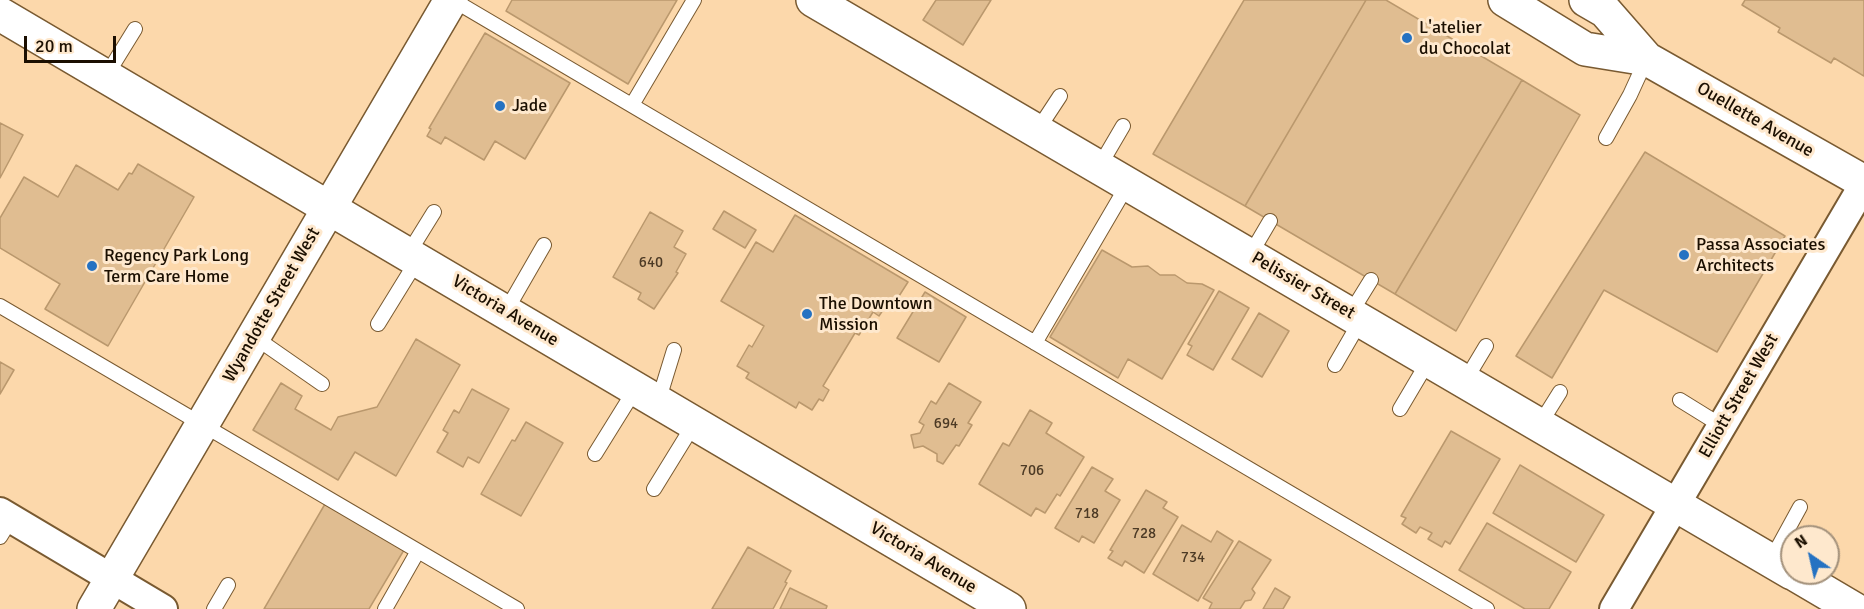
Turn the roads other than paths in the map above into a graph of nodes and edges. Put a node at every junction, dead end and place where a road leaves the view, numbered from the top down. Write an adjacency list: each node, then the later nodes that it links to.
1 (452, 0): 11 (lane); 18 (street, Wyandotte Street West)
2 (694, 0): 11 (lane)
3 (813, 0): 13 (street, Pelissier Street)
4 (1505, 0): 8 (street, Ouellette Avenue)
5 (1586, 0): 8 (street, Ouellette Avenue)
6 (0, 14): 9 (street, Victoria Avenue)
7 (135, 29): 9 (lane)
8 (1647, 59): 14 (lane); 16 (street, Ouellette Avenue)
9 (106, 76): 18 (street, Victoria Avenue)
10 (1060, 96): 13 (lane)
11 (632, 105): 30 (lane)
12 (1123, 126): 15 (lane)
13 (1037, 131): 15 (street, Pelissier Street)
14 (1606, 138)
15 (1099, 167): 17 (street, Pelissier Street)
16 (1864, 183): 44 (street, Elliott Street West)
17 (1128, 184): 22 (street, Pelissier Street); 30 (lane)
18 (329, 207): 23 (street, Victoria Avenue); 29 (street, Wyandotte Street West)
19 (434, 212): 23 (lane)
20 (1270, 221): 22 (lane)
21 (544, 245): 26 (lane)
22 (1250, 255): 27 (street, Pelissier Street)
23 (413, 256): 26 (street, Victoria Avenue); 28 (lane)
24 (1371, 280): 27 (lane)
25 (0, 306): 43 (lane)
26 (506, 311): 38 (street, Victoria Avenue)
27 (1356, 317): 33 (street, Pelissier Street); 34 (lane)
28 (378, 324)
29 (253, 336): 36 (lane); 43 (street, Wyandotte Street West)
30 (1035, 343): 63 (lane)
31 (1485, 346): 35 (lane)
32 (674, 350): 38 (lane)
33 (1429, 360): 35 (street, Pelissier Street); 40 (lane)
34 (1335, 365)
35 (1465, 381): 42 (street, Pelissier Street)
36 (322, 384)
37 (1560, 392): 42 (lane)
38 (647, 395): 41 (street, Victoria Avenue); 45 (lane)
39 (1680, 400): 44 (lane)
40 (1400, 410)
41 (695, 423): 46 (lane); 62 (street, Victoria Avenue)
42 (1540, 424): 47 (street, Pelissier Street)
43 (202, 426): 51 (lane); 53 (street, Wyandotte Street West)
44 (1722, 426): 47 (street, Elliott Street West)
45 (595, 454)
46 (654, 489)
47 (1676, 504): 52 (street, Pelissier Street); 64 (street, Elliott Street West)
48 (1800, 507): 50 (lane)
49 (4, 523): 53 (street)
50 (1796, 525)
51 (418, 551): 60 (lane); 61 (lane)
52 (1780, 566)
53 (112, 578): 57 (street, Wyandotte Street West); 58 (street)
54 (228, 585): 59 (lane)
55 (1812, 585): 56 (street, Pelissier Street)
56 (1851, 608)
57 (94, 609)
58 (164, 609)
59 (214, 609)
60 (385, 609)
61 (517, 609)
62 (1009, 609)
63 (1487, 609)
64 (1614, 609)

